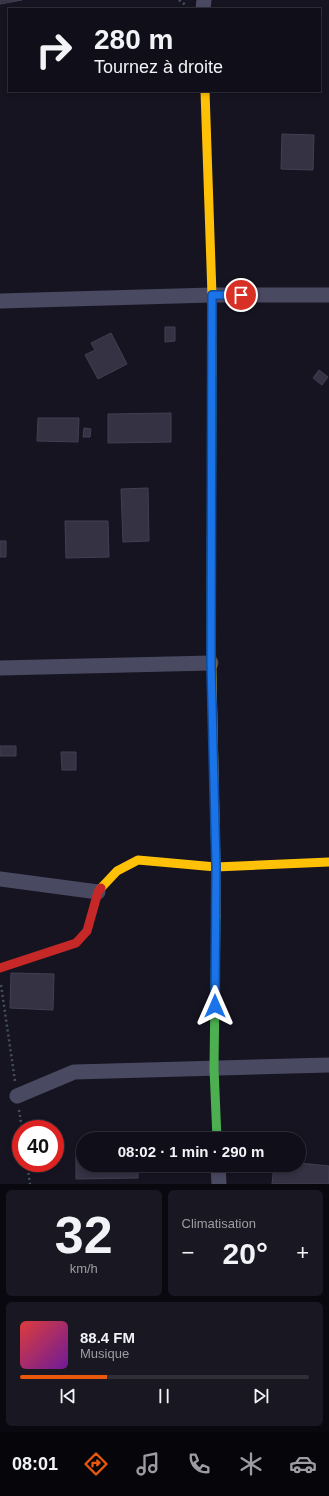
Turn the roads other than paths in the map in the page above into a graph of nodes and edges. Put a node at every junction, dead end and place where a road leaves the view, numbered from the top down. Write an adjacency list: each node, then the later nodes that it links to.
1 (205, 92): 2 (street)
2 (212, 295): 3 (street); 4 (street); 5 (street)
3 (329, 295)
4 (0, 301)
5 (211, 664): 6 (street); 8 (street)
6 (0, 668)
7 (329, 862): 8 (street)
8 (216, 866): 10 (street); 13 (street)
9 (0, 880): 10 (street)
10 (98, 892): 11 (street)
11 (0, 968)
12 (329, 1065): 13 (street)
13 (214, 1068): 14 (street); 15 (street)
14 (17, 1096)
15 (217, 1132)
16 (218, 1172): 17 (street)
17 (219, 1184)

